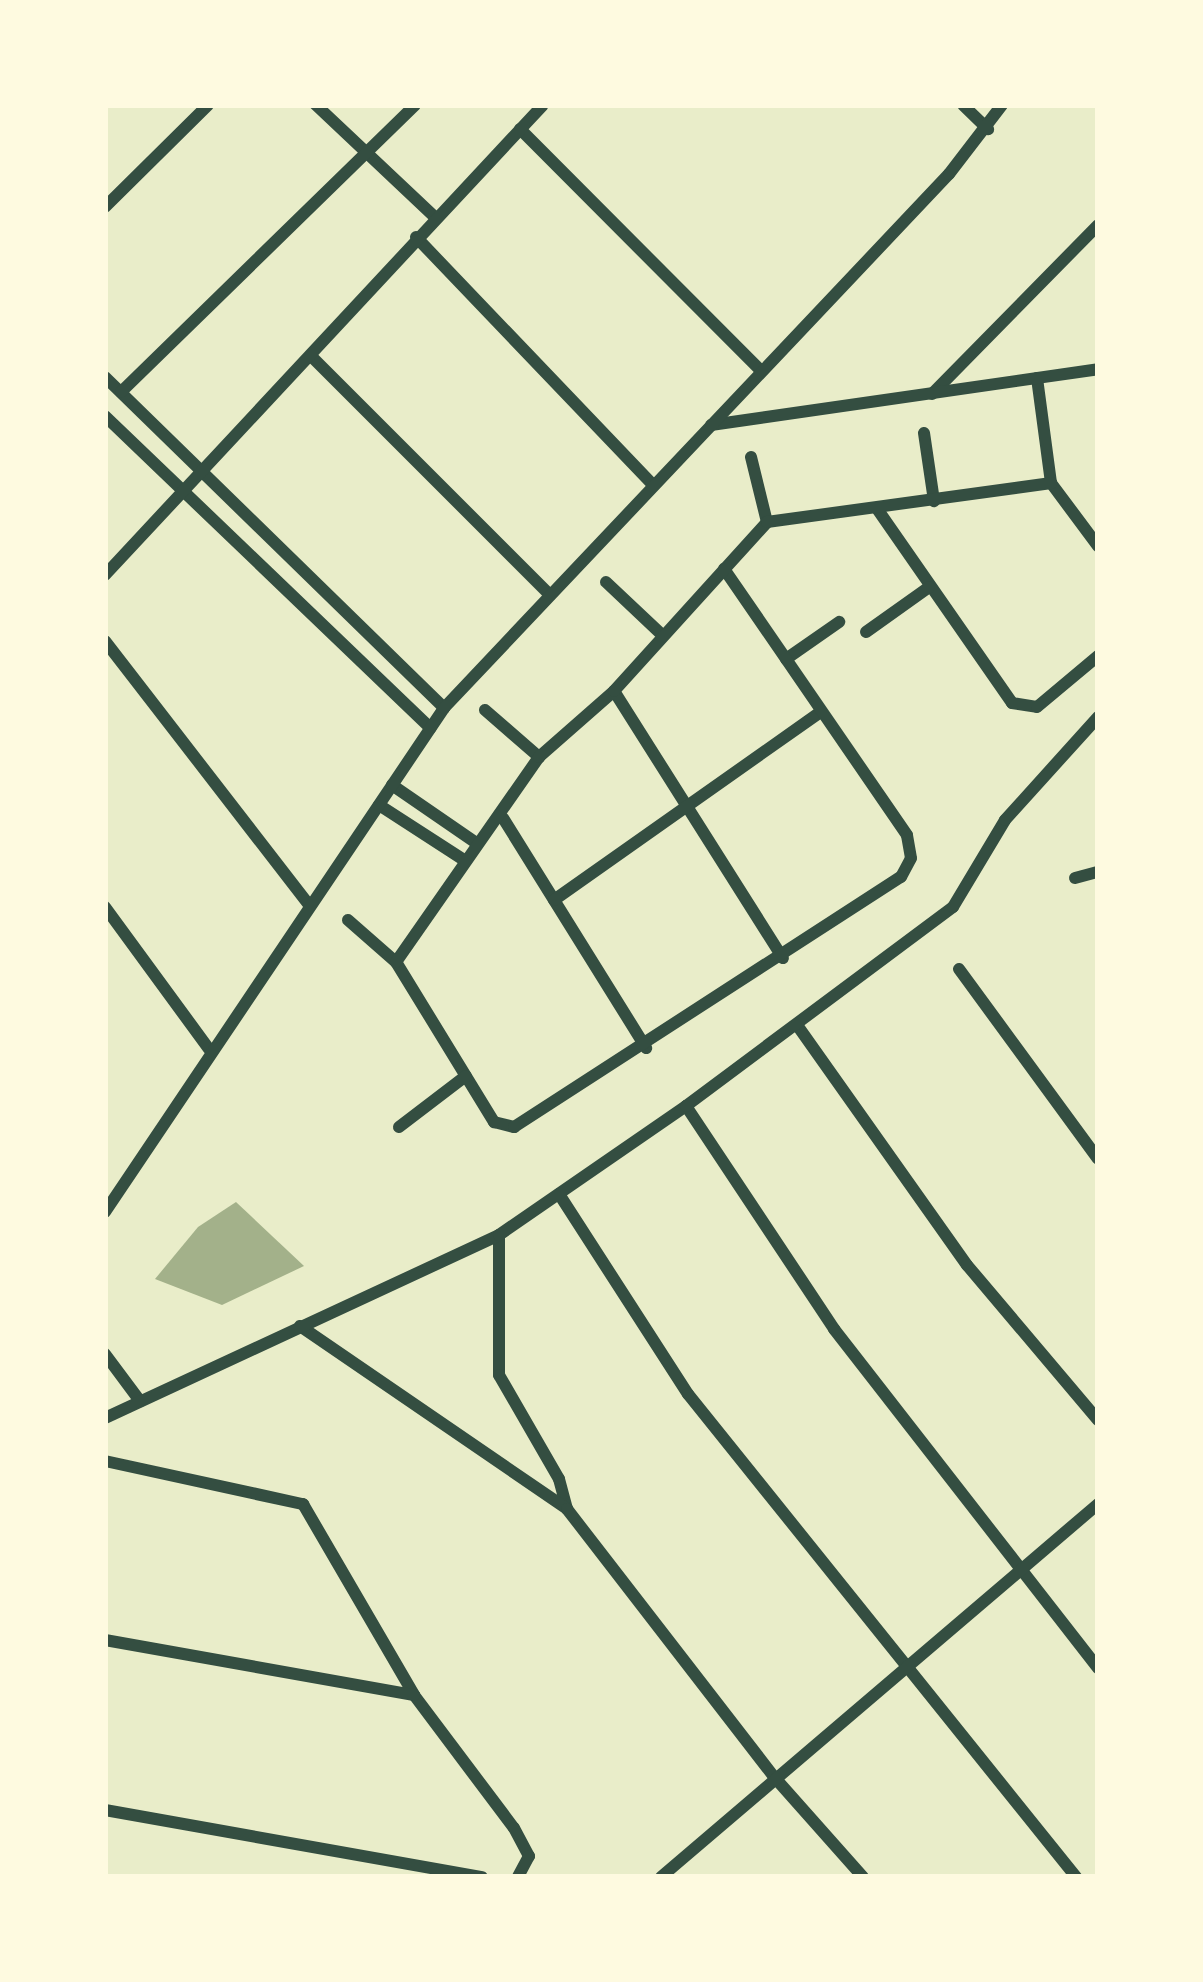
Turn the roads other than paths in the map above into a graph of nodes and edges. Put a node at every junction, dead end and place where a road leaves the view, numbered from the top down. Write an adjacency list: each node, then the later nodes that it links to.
1 (208, 105): 10 (street)
2 (316, 105): 9 (street)
3 (415, 105): 9 (street)
4 (542, 105): 7 (street)
5 (963, 105): 8 (street)
6 (1002, 105): 8 (street)
7 (520, 129): 11 (street); 16 (street)
8 (988, 130): 16 (street)
9 (368, 154): 11 (street); 19 (street)
10 (105, 207)
11 (435, 217): 13 (street)
12 (1098, 225): 20 (street)
13 (416, 237): 14 (street); 27 (street)
14 (311, 356): 25 (street); 37 (street)
15 (1098, 369): 18 (street)
16 (760, 370): 22 (street)
17 (105, 377): 19 (street)
18 (1037, 378): 20 (street); 26 (street)
19 (121, 392): 25 (street)
20 (932, 394): 22 (street)
21 (105, 416): 28 (street)
22 (710, 425): 27 (street)
23 (924, 433): 29 (street)
24 (752, 457): 31 (street)
25 (202, 472): 28 (street); 45 (street)
26 (1051, 483): 29 (street); 32 (street)
27 (653, 485): 37 (street)
28 (185, 493): 34 (street); 49 (street)
29 (934, 501): 30 (street)
30 (878, 510): 31 (street); 36 (street)
31 (767, 522): 33 (street)
32 (1098, 546)
33 (724, 568): 39 (street); 43 (street)
34 (105, 575)
35 (606, 582): 39 (street)
36 (929, 586): 40 (street); 42 (street)
37 (550, 595): 45 (street)
38 (839, 622): 43 (street)
39 (659, 632): 44 (street)
40 (866, 632)
41 (107, 647): 60 (street)
42 (1098, 656)
43 (786, 659): 47 (street)
44 (614, 691): 50 (street); 52 (street)
45 (444, 708): 49 (street)
46 (485, 710): 50 (street)
47 (821, 712): 52 (street); 63 (street)
48 (1098, 717): 66 (street)
49 (430, 728): 51 (street)
50 (539, 757): 54 (street)
51 (392, 785): 53 (street); 55 (street)
52 (686, 803): 59 (street); 63 (street)
53 (379, 805): 56 (street); 60 (street)
54 (503, 818): 55 (street); 59 (street)
55 (475, 842): 56 (street)
56 (464, 860): 64 (street)
57 (1098, 872): 58 (street)
58 (1076, 878)
59 (554, 899): 67 (street)
60 (308, 904): 68 (street)
61 (105, 907): 68 (street)
62 (348, 920): 64 (street)
63 (783, 958): 67 (street)
64 (396, 962): 69 (street)
65 (959, 968): 72 (street)
66 (797, 1025): 70 (street); 80 (street)
67 (646, 1048): 69 (street)
68 (209, 1049): 74 (street)
69 (466, 1076): 71 (street)
70 (686, 1106): 73 (street); 84 (street)
71 (399, 1126)
72 (1098, 1159)
73 (560, 1194): 75 (street); 87 (street)
74 (107, 1204)
75 (500, 1235): 76 (street); 83 (street)
76 (300, 1326): 78 (street); 83 (street)
77 (105, 1354): 78 (street)
78 (140, 1401): 79 (street)
79 (105, 1418)
80 (1098, 1420)
81 (105, 1461): 88 (street)
82 (1098, 1504): 84 (street)
83 (567, 1509): 89 (street)
84 (1021, 1571): 86 (street); 87 (street)
85 (105, 1640): 88 (street)
86 (1098, 1667)
87 (902, 1669): 89 (street); 95 (street)
88 (414, 1695): 92 (street)
89 (776, 1779): 93 (street); 94 (street)
90 (105, 1810): 91 (street)
91 (482, 1877)
92 (518, 1877)
93 (661, 1877)
94 (863, 1877)
95 (1076, 1877)

